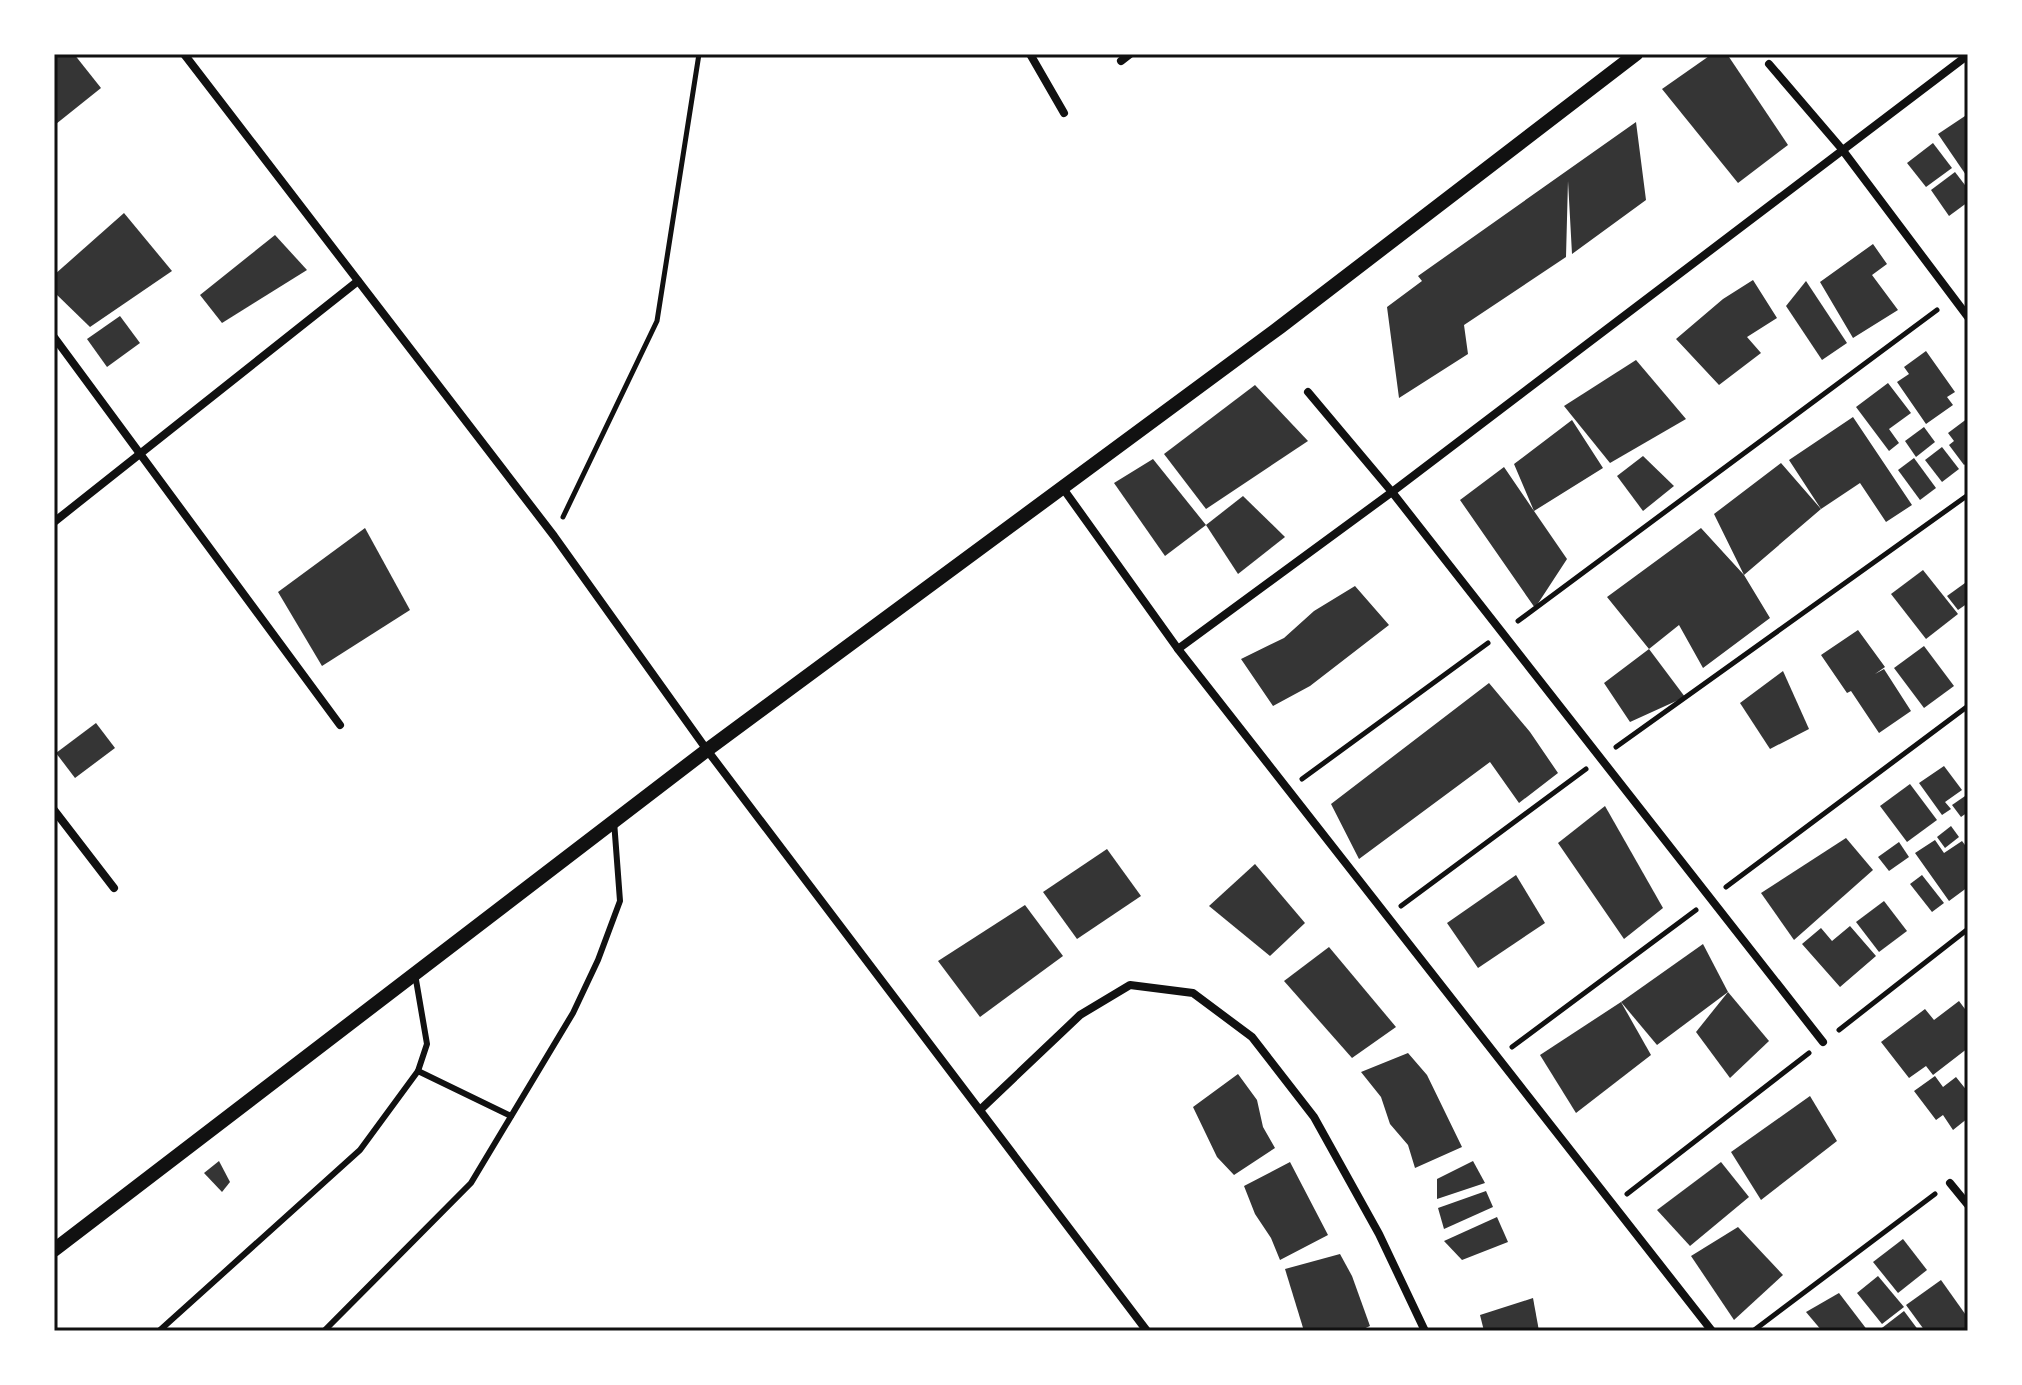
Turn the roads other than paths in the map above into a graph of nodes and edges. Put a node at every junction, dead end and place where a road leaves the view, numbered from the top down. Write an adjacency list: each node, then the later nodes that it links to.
1 (184, 54): 10 (street)
2 (1030, 54): 8 (street)
3 (1130, 54): 6 (street)
4 (1636, 54): 15 (street)
5 (1968, 55): 9 (street)
6 (1121, 61)
7 (1769, 64): 9 (street)
8 (1064, 113)
9 (1841, 148): 11 (street); 16 (street)
10 (358, 281): 14 (street); 20 (street)
11 (1968, 317)
12 (54, 337): 14 (street)
13 (1308, 392): 16 (street)
14 (140, 454): 17 (street); 19 (street)
15 (1062, 487): 18 (street); 20 (street)
16 (1392, 492): 18 (street); 25 (street)
17 (54, 522)
18 (1178, 649): 36 (street)
19 (340, 725)
20 (707, 750): 22 (street); 27 (street)
21 (54, 810): 23 (street)
22 (614, 821): 24 (street); 28 (lane)
23 (114, 888)
24 (415, 974): 26 (lane); 31 (street)
25 (1823, 1042)
26 (418, 1071): 28 (lane); 32 (lane)
27 (980, 1110): 34 (street); 35 (street)
28 (511, 1116): 33 (lane)
29 (1950, 1183): 30 (street)
30 (1968, 1205)
31 (54, 1250)
32 (159, 1331)
33 (324, 1331)
34 (1147, 1331)
35 (1425, 1331)
36 (1712, 1331)

